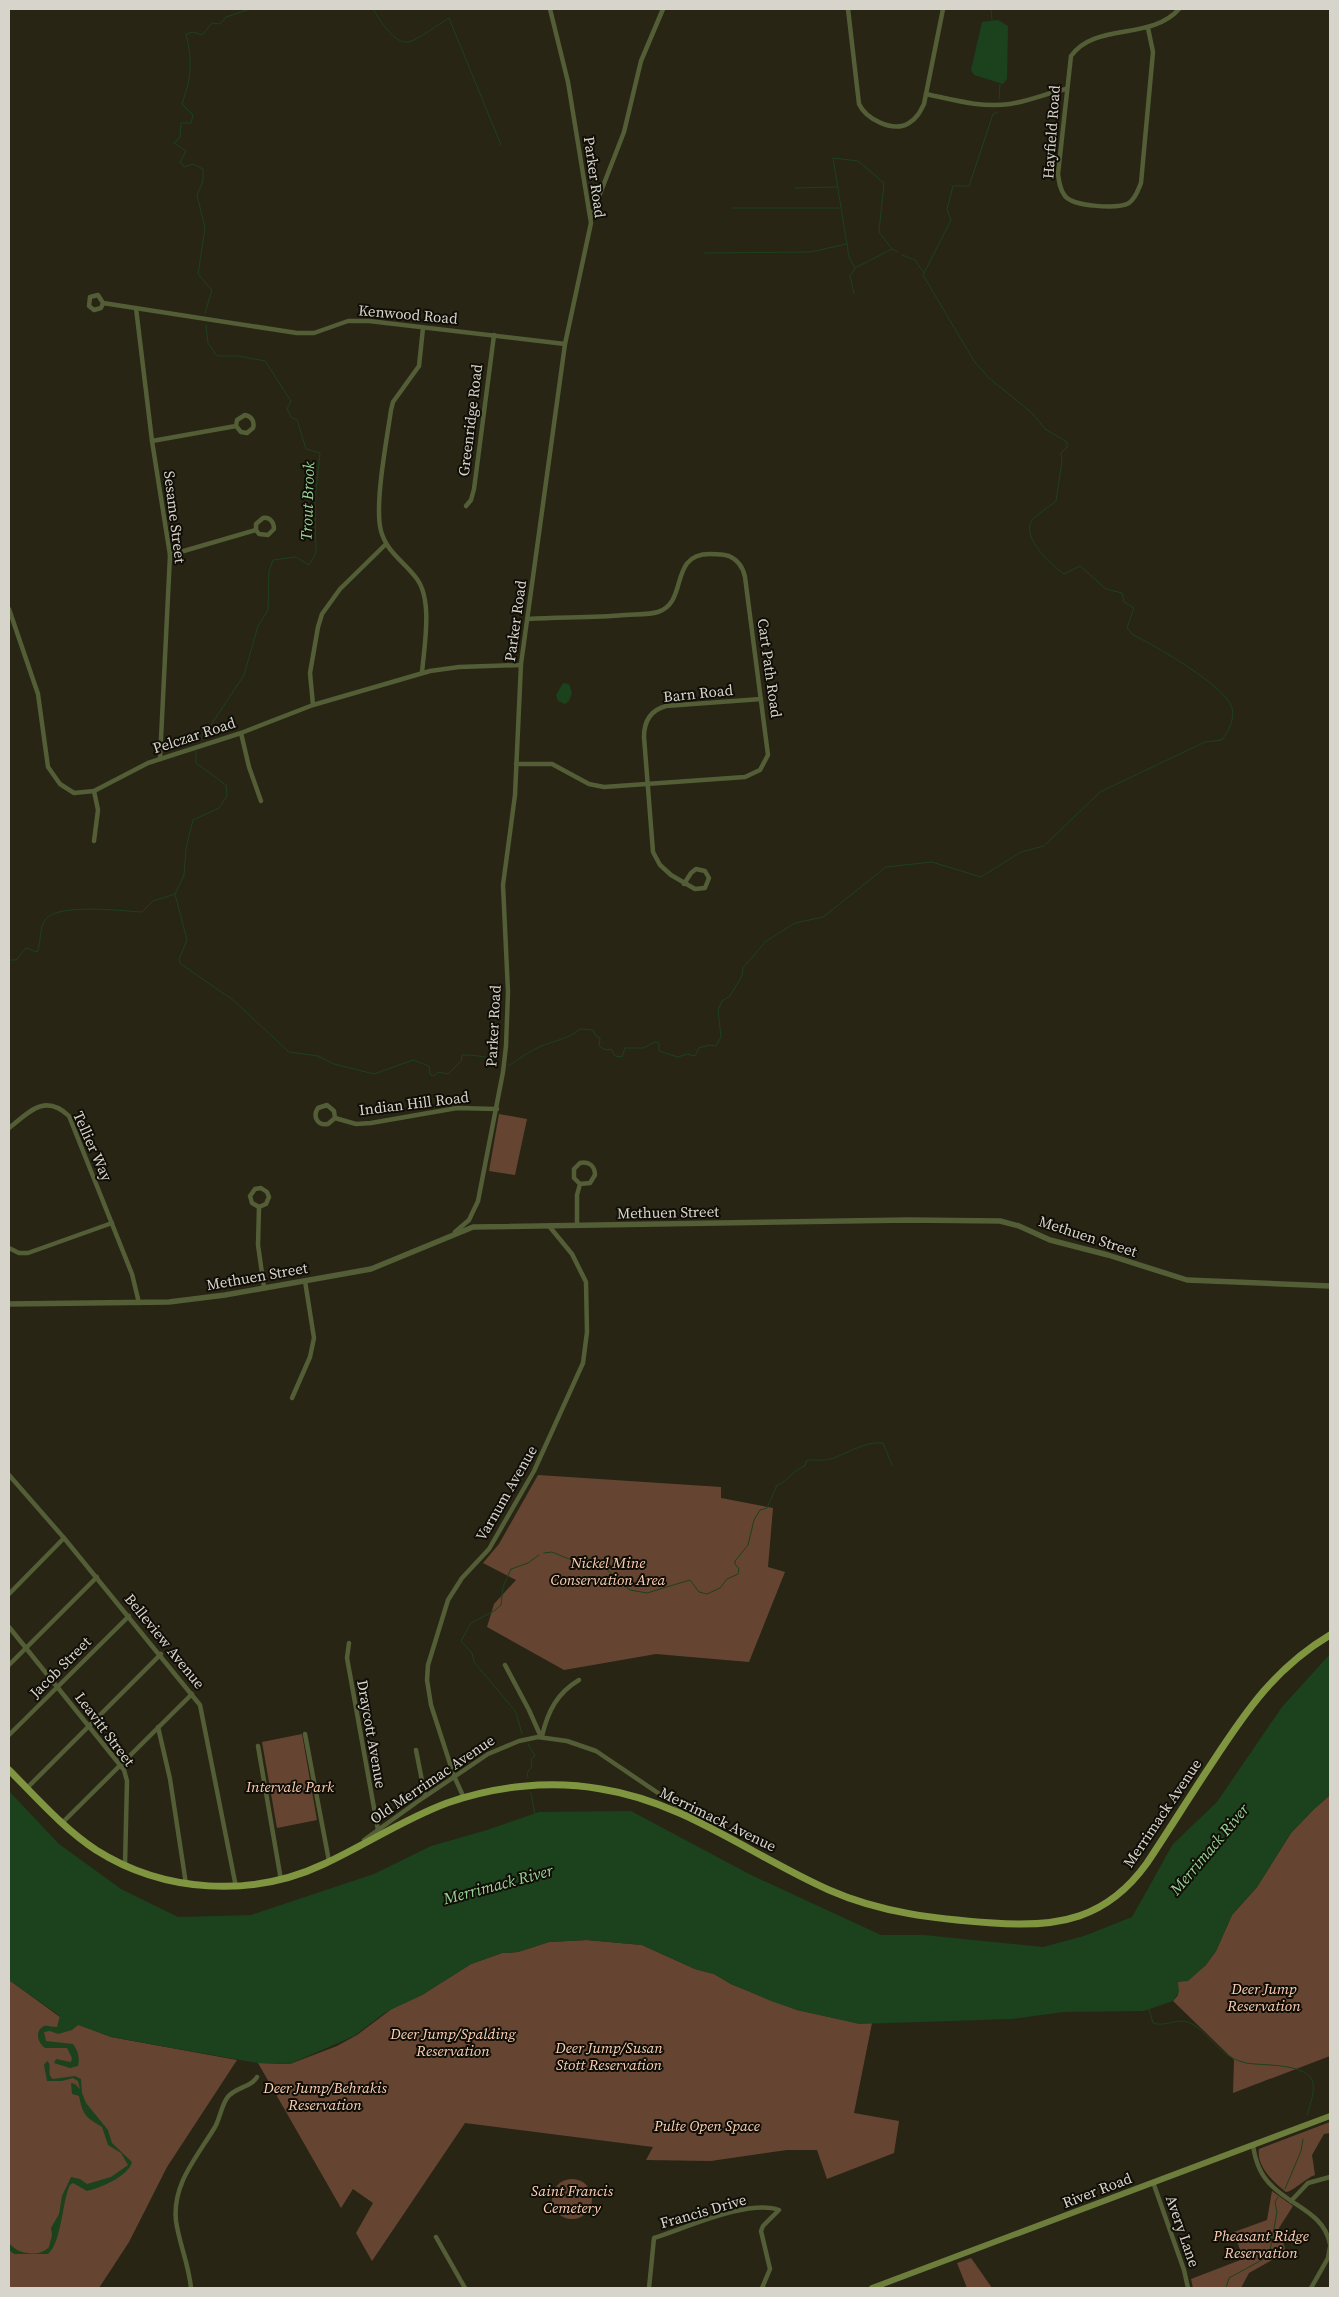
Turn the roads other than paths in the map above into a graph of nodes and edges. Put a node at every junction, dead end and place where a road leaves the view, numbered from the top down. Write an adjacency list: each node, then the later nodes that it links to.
1 (550, 9): 9 (street, Parker Road)
2 (663, 9): 9 (street)
3 (848, 9): 8 (street)
4 (943, 9): 8 (street)
5 (1179, 9): 6 (street, Hayfield Road)
6 (1148, 28): 7 (street, Hayfield Road); 7 (street, Hayfield Road)
7 (1066, 89): 8 (street)
8 (926, 94)
9 (590, 218): 14 (street, Parker Road)
10 (103, 304): 11 (street, Kenwood Road)
11 (136, 308): 12 (street, Kenwood Road); 16 (street, Sesame Street)
12 (423, 328): 13 (street, Kenwood Road); 19 (street)
13 (494, 335): 14 (street, Kenwood Road); 17 (street, Greenridge Road)
14 (565, 344): 22 (street, Parker Road)
15 (236, 426): 15 (street); 16 (street)
16 (152, 441): 20 (street, Sesame Street)
17 (466, 506)
18 (256, 530): 18 (street); 20 (street)
19 (386, 544): 24 (street); 26 (street)
20 (170, 555): 28 (street, Sesame Street)
21 (9, 609): 31 (street, Pelczar Road)
22 (528, 618): 23 (street, Parker Road); 25 (street, Cart Path Road)
23 (521, 665): 24 (street, Pelczar Road); 29 (street, Parker Road)
24 (422, 673): 26 (street, Pelczar Road)
25 (761, 699): 30 (street, Barn Road); 30 (street, Cart Path Road)
26 (313, 705): 27 (street, Pelczar Road)
27 (241, 733): 28 (street, Pelczar Road); 32 (street)
28 (160, 759): 31 (street, Pelczar Road)
29 (516, 764): 30 (street, Cart Path Road); 35 (street, Parker Road)
30 (648, 784): 34 (street)
31 (94, 791): 33 (street)
32 (261, 801)
33 (94, 841)
34 (684, 884): 34 (street)
35 (497, 1109): 36 (street, Indian Hill Road); 43 (street, Parker Road)
36 (335, 1118): 36 (street, Indian Hill Road)
37 (9, 1128): 40 (street, Tellier Way)
38 (580, 1184): 38 (street); 41 (street)
39 (259, 1207): 39 (street); 47 (street)
40 (112, 1224): 44 (street); 48 (street, Tellier Way)
41 (577, 1225): 42 (street, Methuen Street); 46 (street, Methuen Street)
42 (549, 1226): 43 (street, Methuen Street); 75 (street, Varnum Avenue)
43 (454, 1233): 45 (street, Methuen Street)
44 (9, 1248)
45 (305, 1281): 47 (street, Methuen Street); 50 (street)
46 (1330, 1286)
47 (264, 1287): 48 (street, Methuen Street)
48 (139, 1303): 49 (street, Methuen Street)
49 (9, 1304)
50 (292, 1398)
51 (9, 1475): 52 (street, Belleview Avenue)
52 (64, 1538): 53 (street, Belleview Avenue); 54 (street)
53 (97, 1576): 55 (street, Belleview Avenue); 59 (street)
54 (9, 1594)
55 (129, 1616): 60 (street, Belleview Avenue); 64 (street, Jacob Street)
56 (9, 1627): 59 (street, Leavitt Street)
57 (1330, 1635): 80 (main road, Merrimack Avenue)
58 (349, 1643): 81 (street, Draycott Avenue)
59 (26, 1648): 61 (street); 64 (street, Leavitt Street)
60 (161, 1654): 65 (street, Belleview Avenue); 66 (street)
61 (9, 1665)
62 (505, 1665): 70 (street)
63 (579, 1680): 70 (street)
64 (57, 1687): 66 (street, Leavitt Street); 69 (street, Jacob Street)
65 (192, 1694): 67 (street); 87 (street, Belleview Avenue)
66 (89, 1726): 73 (street, Leavitt Street); 76 (street)
67 (158, 1727): 73 (street); 86 (street)
68 (305, 1734): 83 (street)
69 (9, 1735)
70 (541, 1738): 75 (street, Old Merrimac Avenue); 80 (street, Old Merrimac Avenue)
71 (258, 1746): 85 (street)
72 (416, 1750): 77 (street)
73 (120, 1764): 79 (street); 84 (street, Leavitt Street)
74 (9, 1770): 76 (main road, Merrimack Avenue)
75 (454, 1776): 77 (street, Old Merrimac Avenue); 78 (street, Varnum Avenue)
76 (27, 1788): 79 (main road, Merrimack Avenue)
77 (425, 1796): 81 (street, Old Merrimac Avenue)
78 (464, 1798): 80 (main road, Merrimack Avenue); 82 (main road, Merrimack Avenue)
79 (62, 1823): 84 (main road, Merrimack Avenue)
80 (710, 1828)
81 (378, 1830): 82 (street, Old Merrimac Avenue)
82 (356, 1848): 83 (main road, Merrimack Avenue)
83 (329, 1861): 85 (main road, Merrimack Avenue)
84 (125, 1866): 86 (main road, Merrimack Avenue)
85 (281, 1880): 87 (main road, Merrimack Avenue)
86 (186, 1884): 87 (main road, Merrimack Avenue)
87 (236, 1886)
88 (257, 2077): 98 (street)
89 (1330, 2116): 90 (main road, River Road)
90 (1253, 2145): 92 (main road, River Road); 93 (street)
91 (1330, 2177): 93 (street)
92 (1153, 2182): 97 (main road, River Road); 103 (street, Avery Lane)
93 (1291, 2201): 95 (street)
94 (436, 2237): 99 (street)
95 (1330, 2246): 96 (street)
96 (1329, 2259): 104 (street)
97 (887, 2286): 102 (main road, River Road)
98 (191, 2288)
99 (465, 2288)
100 (649, 2288): 101 (street, Francis Drive)
101 (762, 2288)
102 (872, 2288)
103 (1188, 2288)
104 (1311, 2288)

